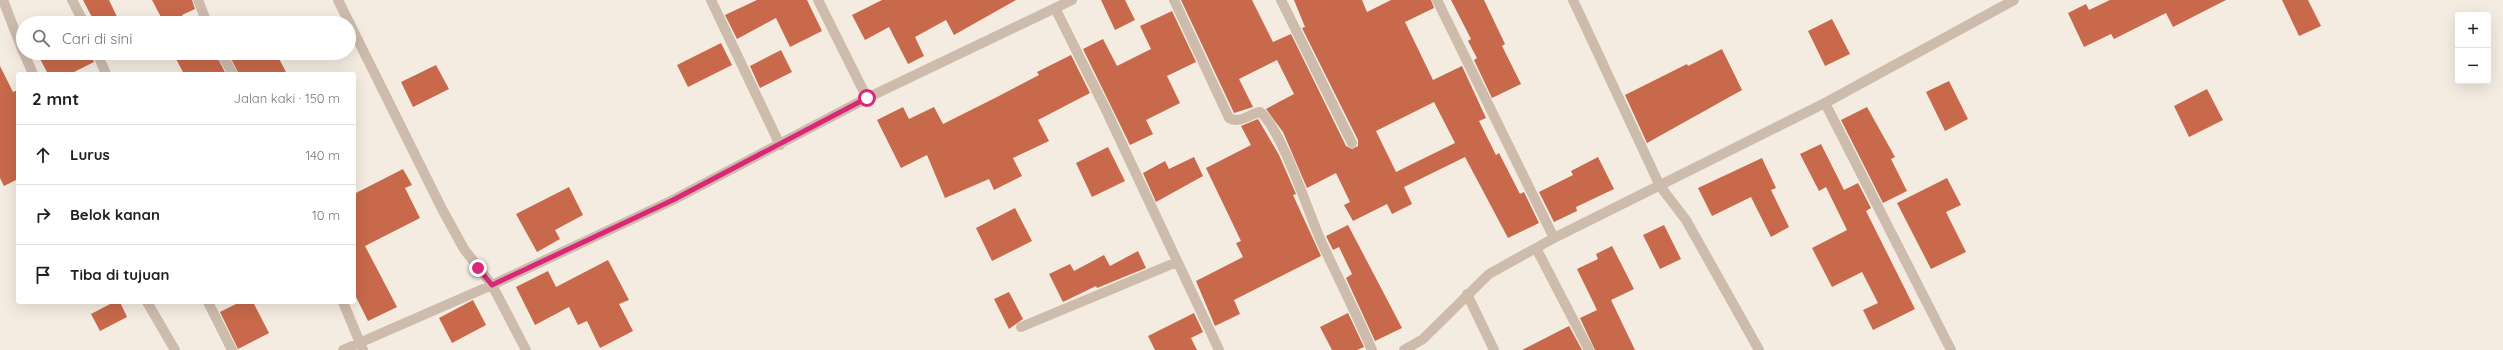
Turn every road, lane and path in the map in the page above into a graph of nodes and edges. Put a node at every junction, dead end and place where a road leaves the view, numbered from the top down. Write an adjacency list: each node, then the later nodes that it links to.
1 (3, 0): 17 (street)
2 (72, 0): 14 (street)
3 (198, 0): 15 (street)
4 (338, 0): 16 (street)
5 (711, 0): 28 (street)
6 (818, 0): 25 (street)
7 (1072, 0): 13 (street)
8 (1174, 0): 45 (street)
9 (1281, 0): 27 (street)
10 (1437, 0): 30 (street)
11 (1573, 0): 29 (street)
12 (2014, 0): 26 (street)
13 (1054, 8): 25 (street); 32 (street)
14 (80, 16)
15 (204, 16)
16 (346, 16)
17 (16, 34)
18 (356, 36): 33 (street)
19 (27, 60): 22 (street)
20 (100, 60): 23 (street)
21 (225, 60): 24 (street)
22 (32, 72)
23 (105, 72)
24 (232, 72)
25 (867, 98): 28 (street)
26 (1824, 103): 29 (street); 50 (street)
27 (1352, 143)
28 (780, 145): 33 (street)
29 (1660, 186): 30 (street); 49 (street)
30 (1554, 238): 31 (street)
31 (1536, 248): 34 (street); 48 (street)
32 (1177, 262): 38 (street); 44 (street)
33 (492, 285): 39 (street); 43 (street)
34 (1467, 294): 46 (street); 47 (street)
35 (148, 304): 40 (street)
36 (209, 304): 41 (street)
37 (344, 304): 39 (street)
38 (1021, 327)
39 (362, 346): 42 (street)
40 (175, 350)
41 (232, 350)
42 (343, 350)
43 (526, 350)
44 (1219, 350)
45 (1372, 350)
46 (1404, 350)
47 (1494, 350)
48 (1588, 350)
49 (1759, 350)
50 (1950, 350)

